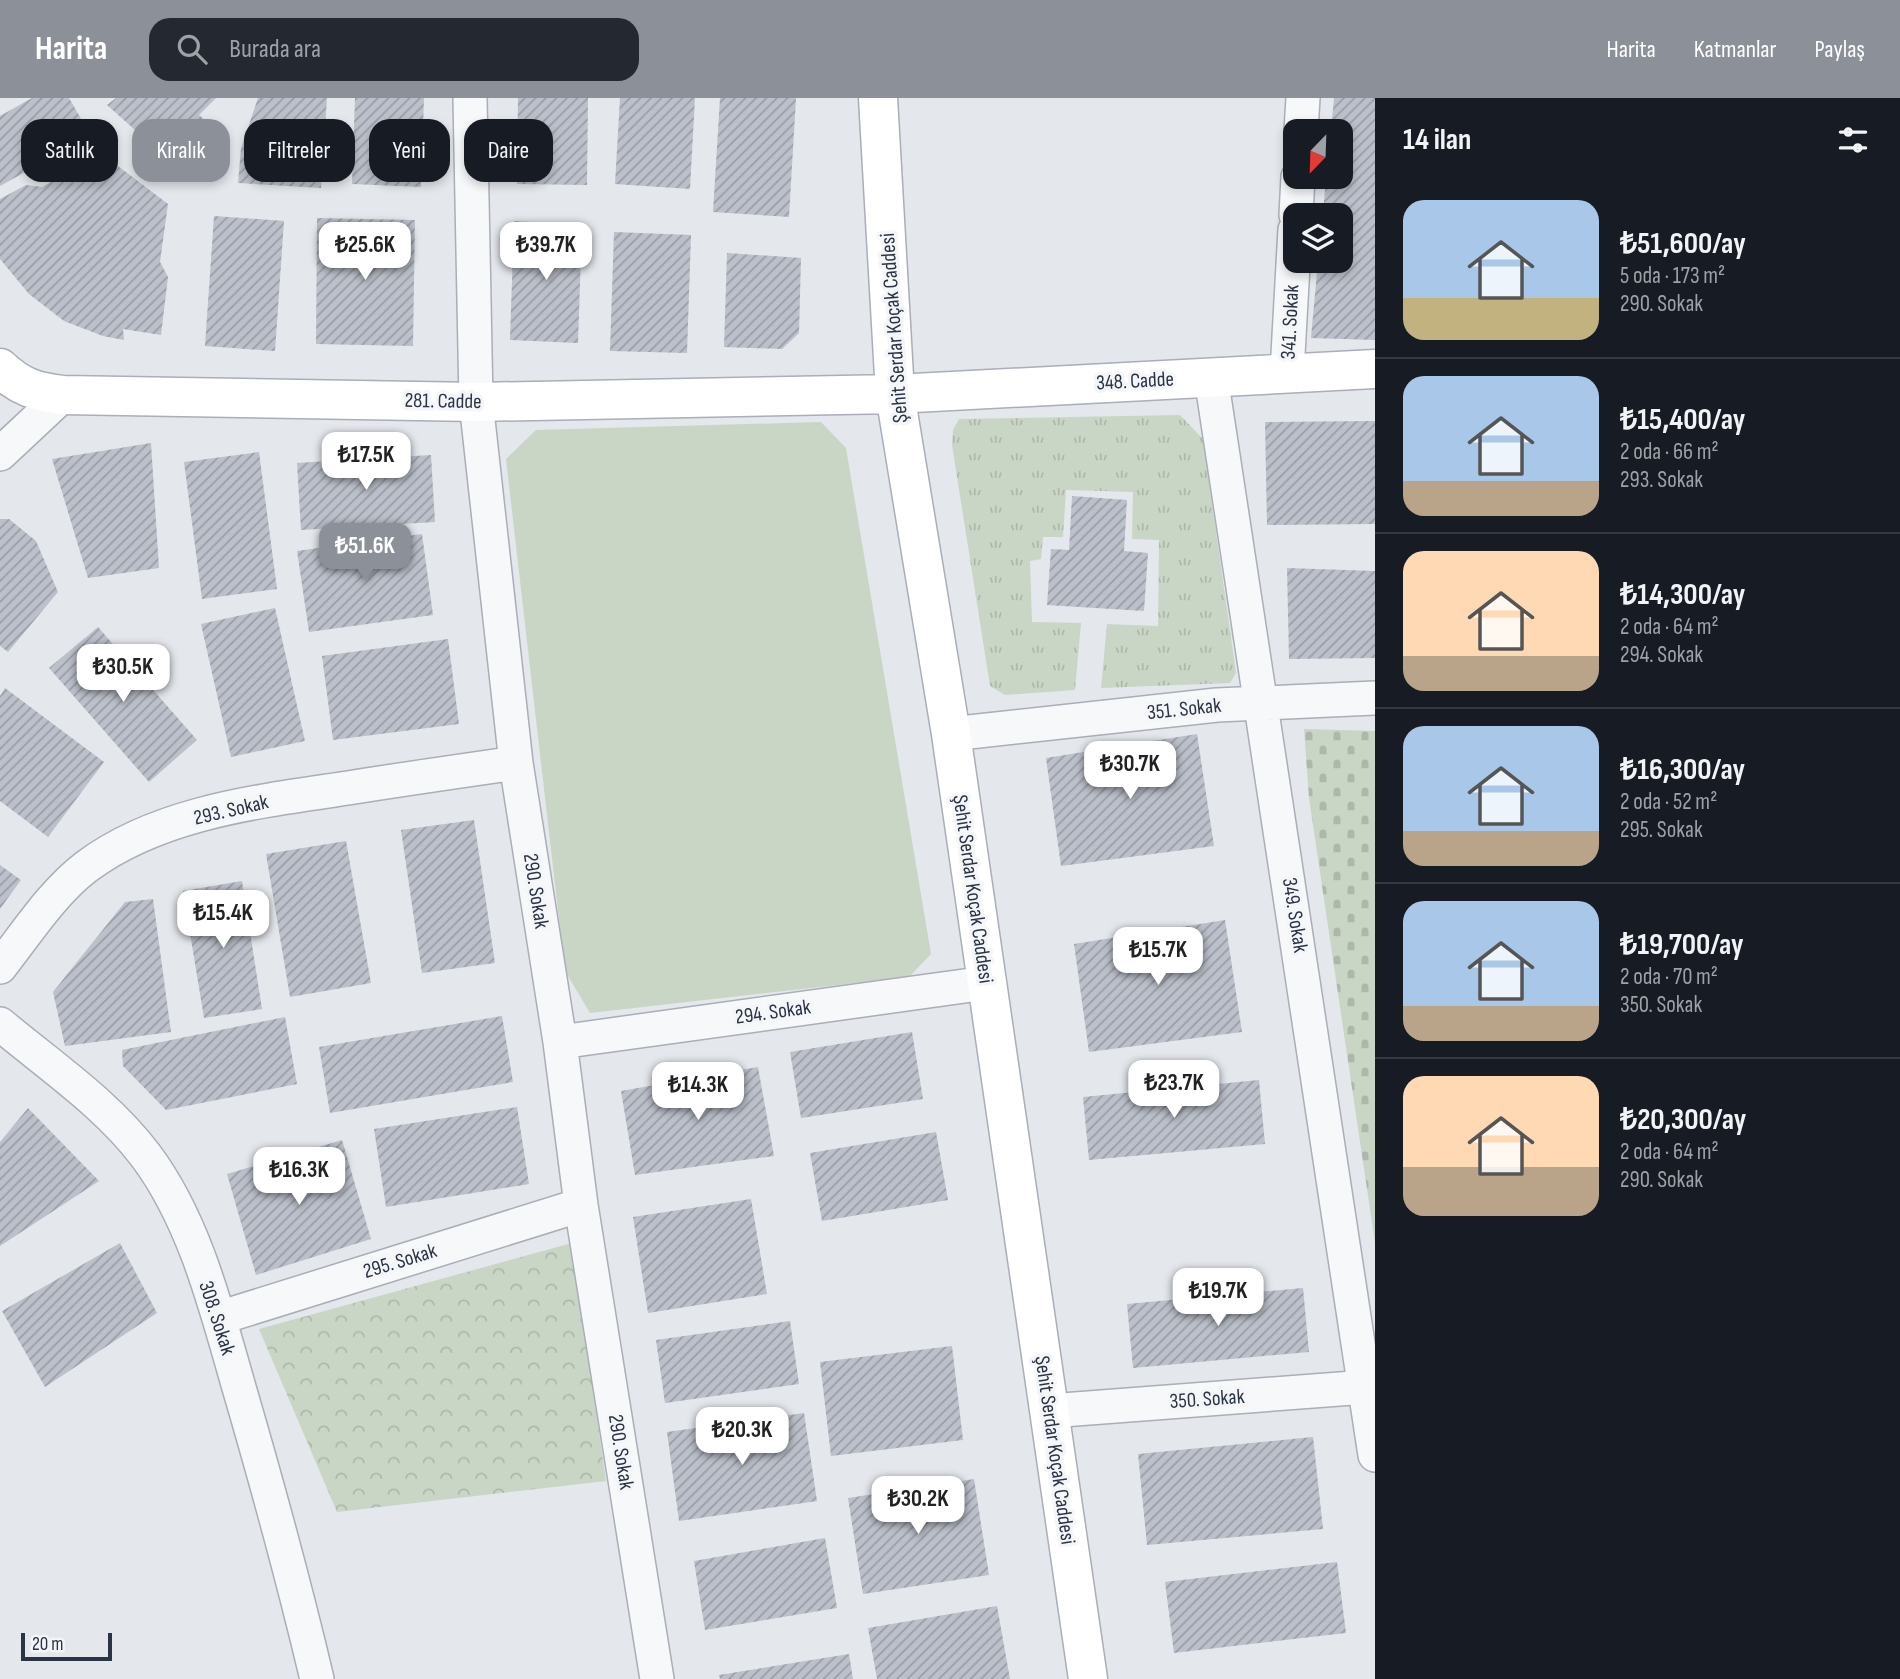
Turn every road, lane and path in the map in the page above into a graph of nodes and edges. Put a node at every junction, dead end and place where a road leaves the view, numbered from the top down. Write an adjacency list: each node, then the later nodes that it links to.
1 (470, 98): 12 (street, 290. Sokak)
2 (878, 98): 10 (street, Şehit Serdar Koçak Caddesi)
3 (1303, 98): 4 (street)
4 (1302, 119)
5 (1293, 273): 8 (street, 341. Sokak)
6 (0, 368): 11 (street, 281. Cadde)
7 (1375, 369): 8 (street, 348. Cadde)
8 (1287, 372): 9 (street, 348. Cadde)
9 (1211, 377): 10 (street, 348. Cadde); 15 (street, 349. Sokak)
10 (895, 394): 12 (street, 281. Cadde); 16 (street, Şehit Serdar Koçak Caddesi)
11 (63, 395): 12 (street, 281. Cadde); 13 (street)
12 (476, 402): 17 (street, 290. Sokak)
13 (0, 454)
14 (1375, 698): 15 (street, 351. Sokak)
15 (1263, 703): 16 (street, 351. Sokak); 24 (street, 349. Sokak)
16 (951, 734): 19 (street, Şehit Serdar Koçak Caddesi)
17 (516, 763): 18 (street, 293. Sokak); 21 (street, 290. Sokak)
18 (0, 967)
19 (986, 982): 21 (street, 294. Sokak); 25 (street, Şehit Serdar Koçak Caddesi)
20 (0, 1024): 23 (street, 308. Sokak)
21 (560, 1042): 22 (street, 290. Sokak)
22 (581, 1205): 23 (street, 295. Sokak); 28 (street, 290. Sokak)
23 (219, 1318): 27 (street, 308. Sokak)
24 (1366, 1387): 25 (street, 350. Sokak); 26 (street, 349. Sokak)
25 (1049, 1411): 29 (street, Şehit Serdar Koçak Caddesi)
26 (1375, 1455)
27 (317, 1679)
28 (657, 1679)
29 (1088, 1679)

